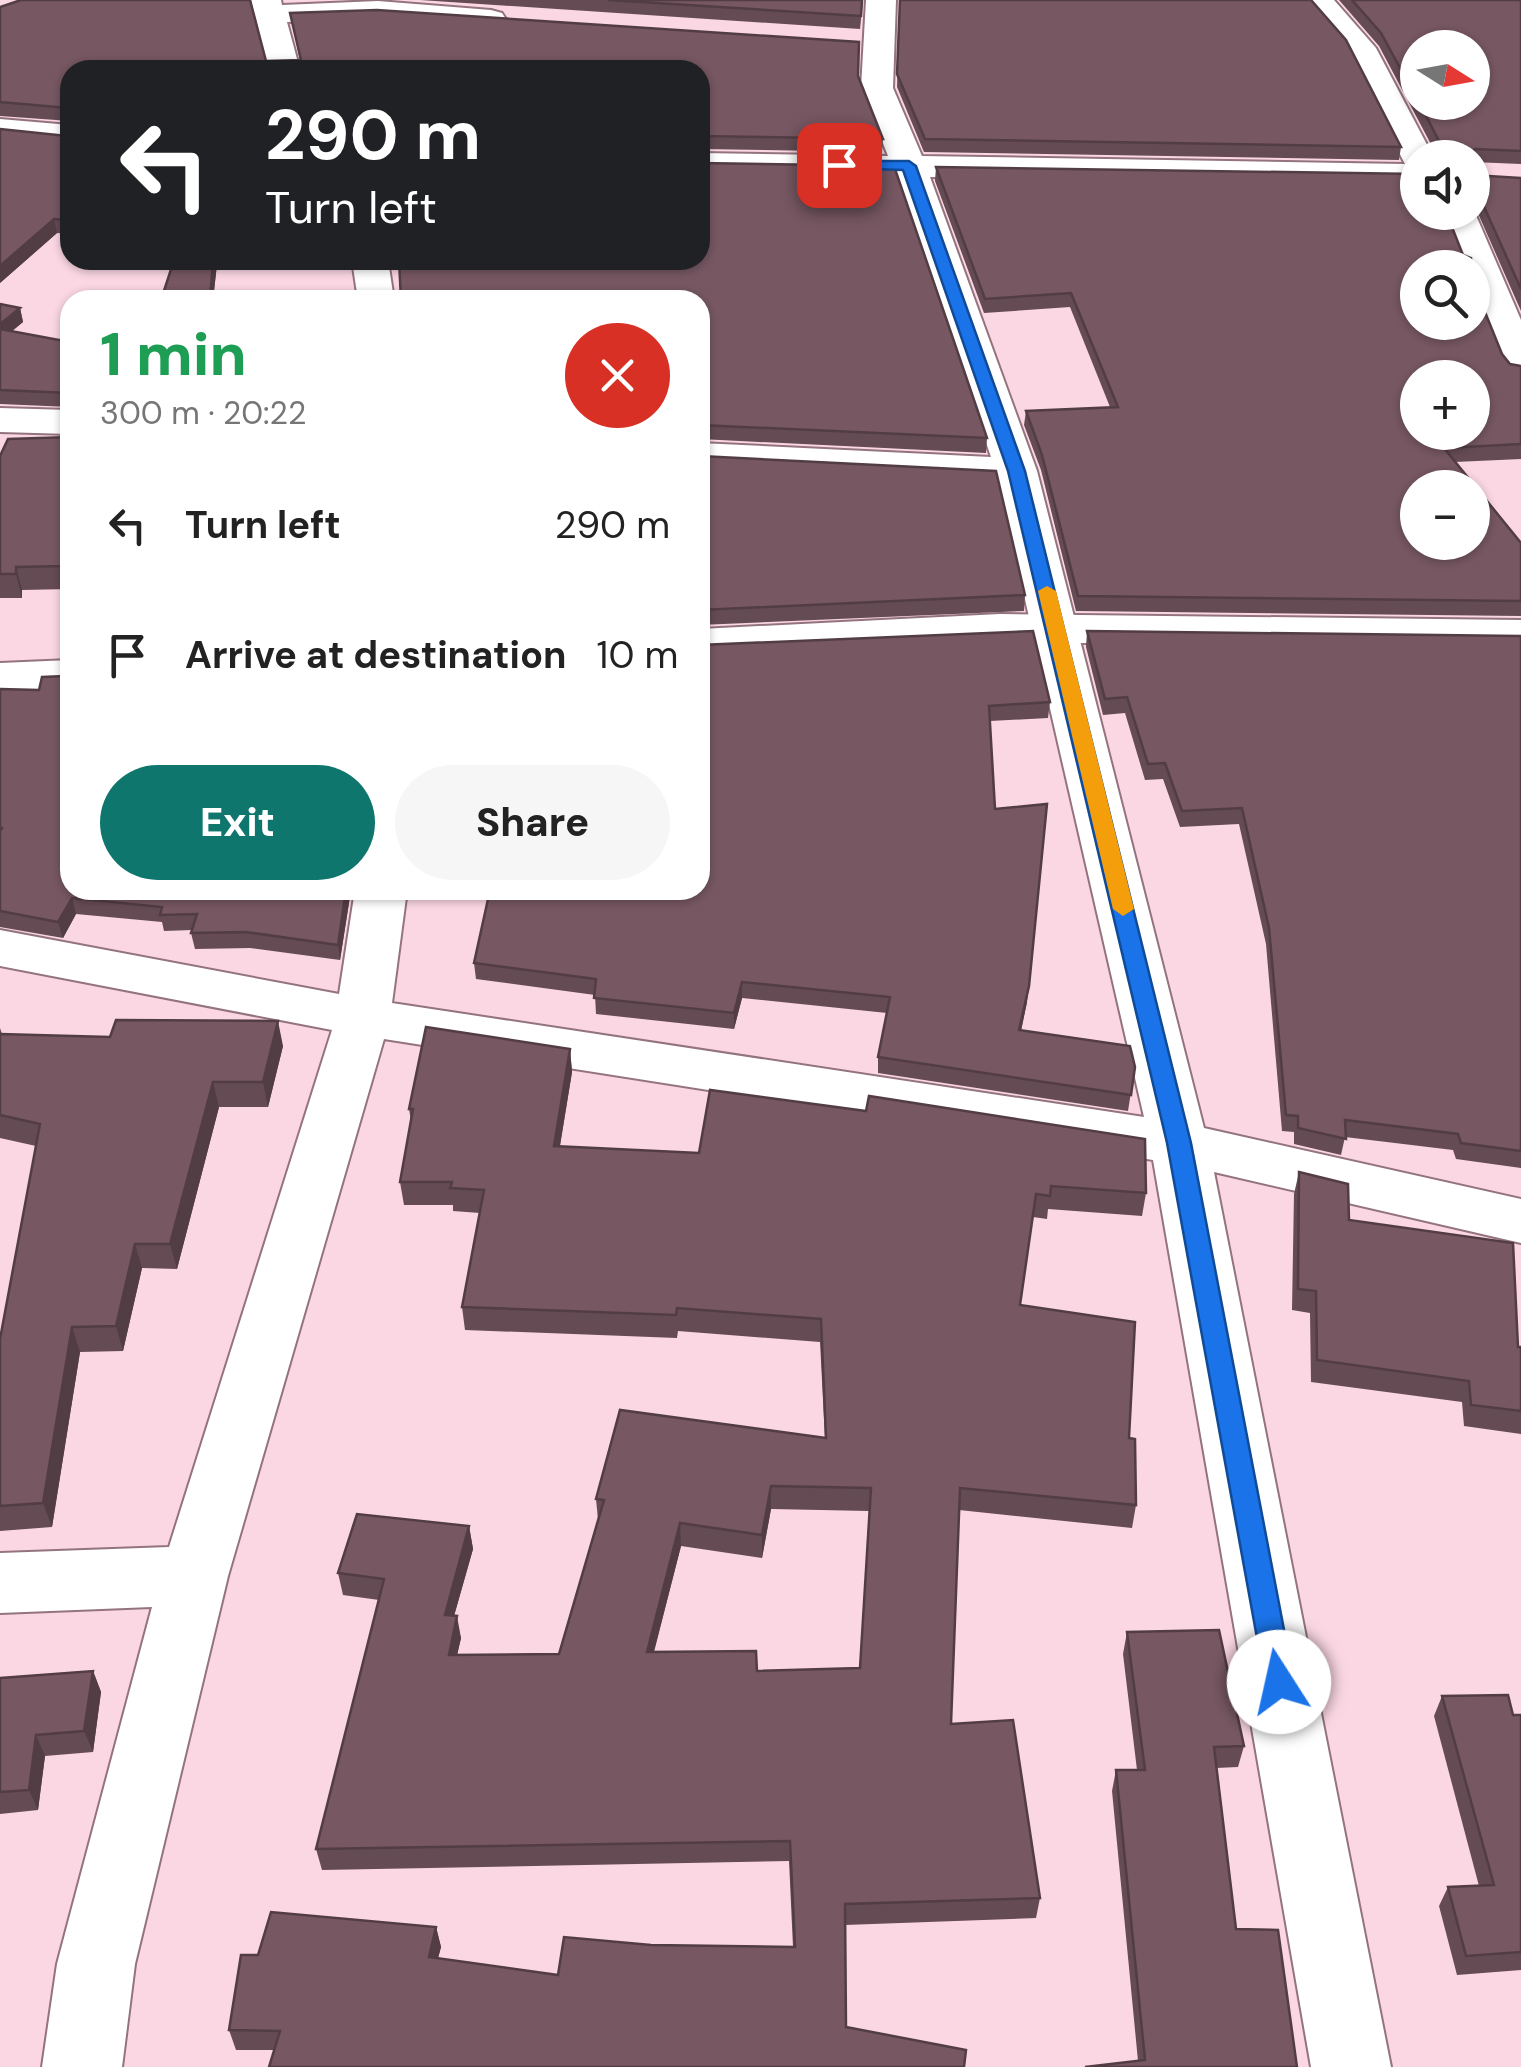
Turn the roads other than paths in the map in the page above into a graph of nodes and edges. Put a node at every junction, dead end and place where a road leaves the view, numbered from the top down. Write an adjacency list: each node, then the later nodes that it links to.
1 (1318, 0): 8 (street)
2 (268, 7): 3 (street); 5 (street)
3 (516, 21)
4 (867, 28): 10 (street)
5 (281, 60)
6 (0, 130): 7 (street)
7 (60, 134)
8 (1409, 140)
9 (710, 164): 10 (street)
10 (909, 166): 11 (street); 17 (street)
11 (1400, 174)
12 (1466, 230): 13 (street)
13 (1521, 367)
14 (0, 420): 15 (street)
15 (60, 422)
16 (710, 456): 17 (street)
17 (1016, 471): 18 (street)
18 (1057, 630): 19 (street); 20 (street); 26 (street)
19 (1521, 634)
20 (710, 642)
21 (60, 674): 22 (street)
22 (0, 677)
23 (380, 900): 25 (street)
24 (0, 948): 25 (street)
25 (363, 1016): 26 (street); 28 (street)
26 (1179, 1143): 27 (street); 31 (street)
27 (1521, 1221)
28 (194, 1576): 29 (street); 30 (street)
29 (0, 1583)
30 (82, 2067)
31 (1351, 2067)

